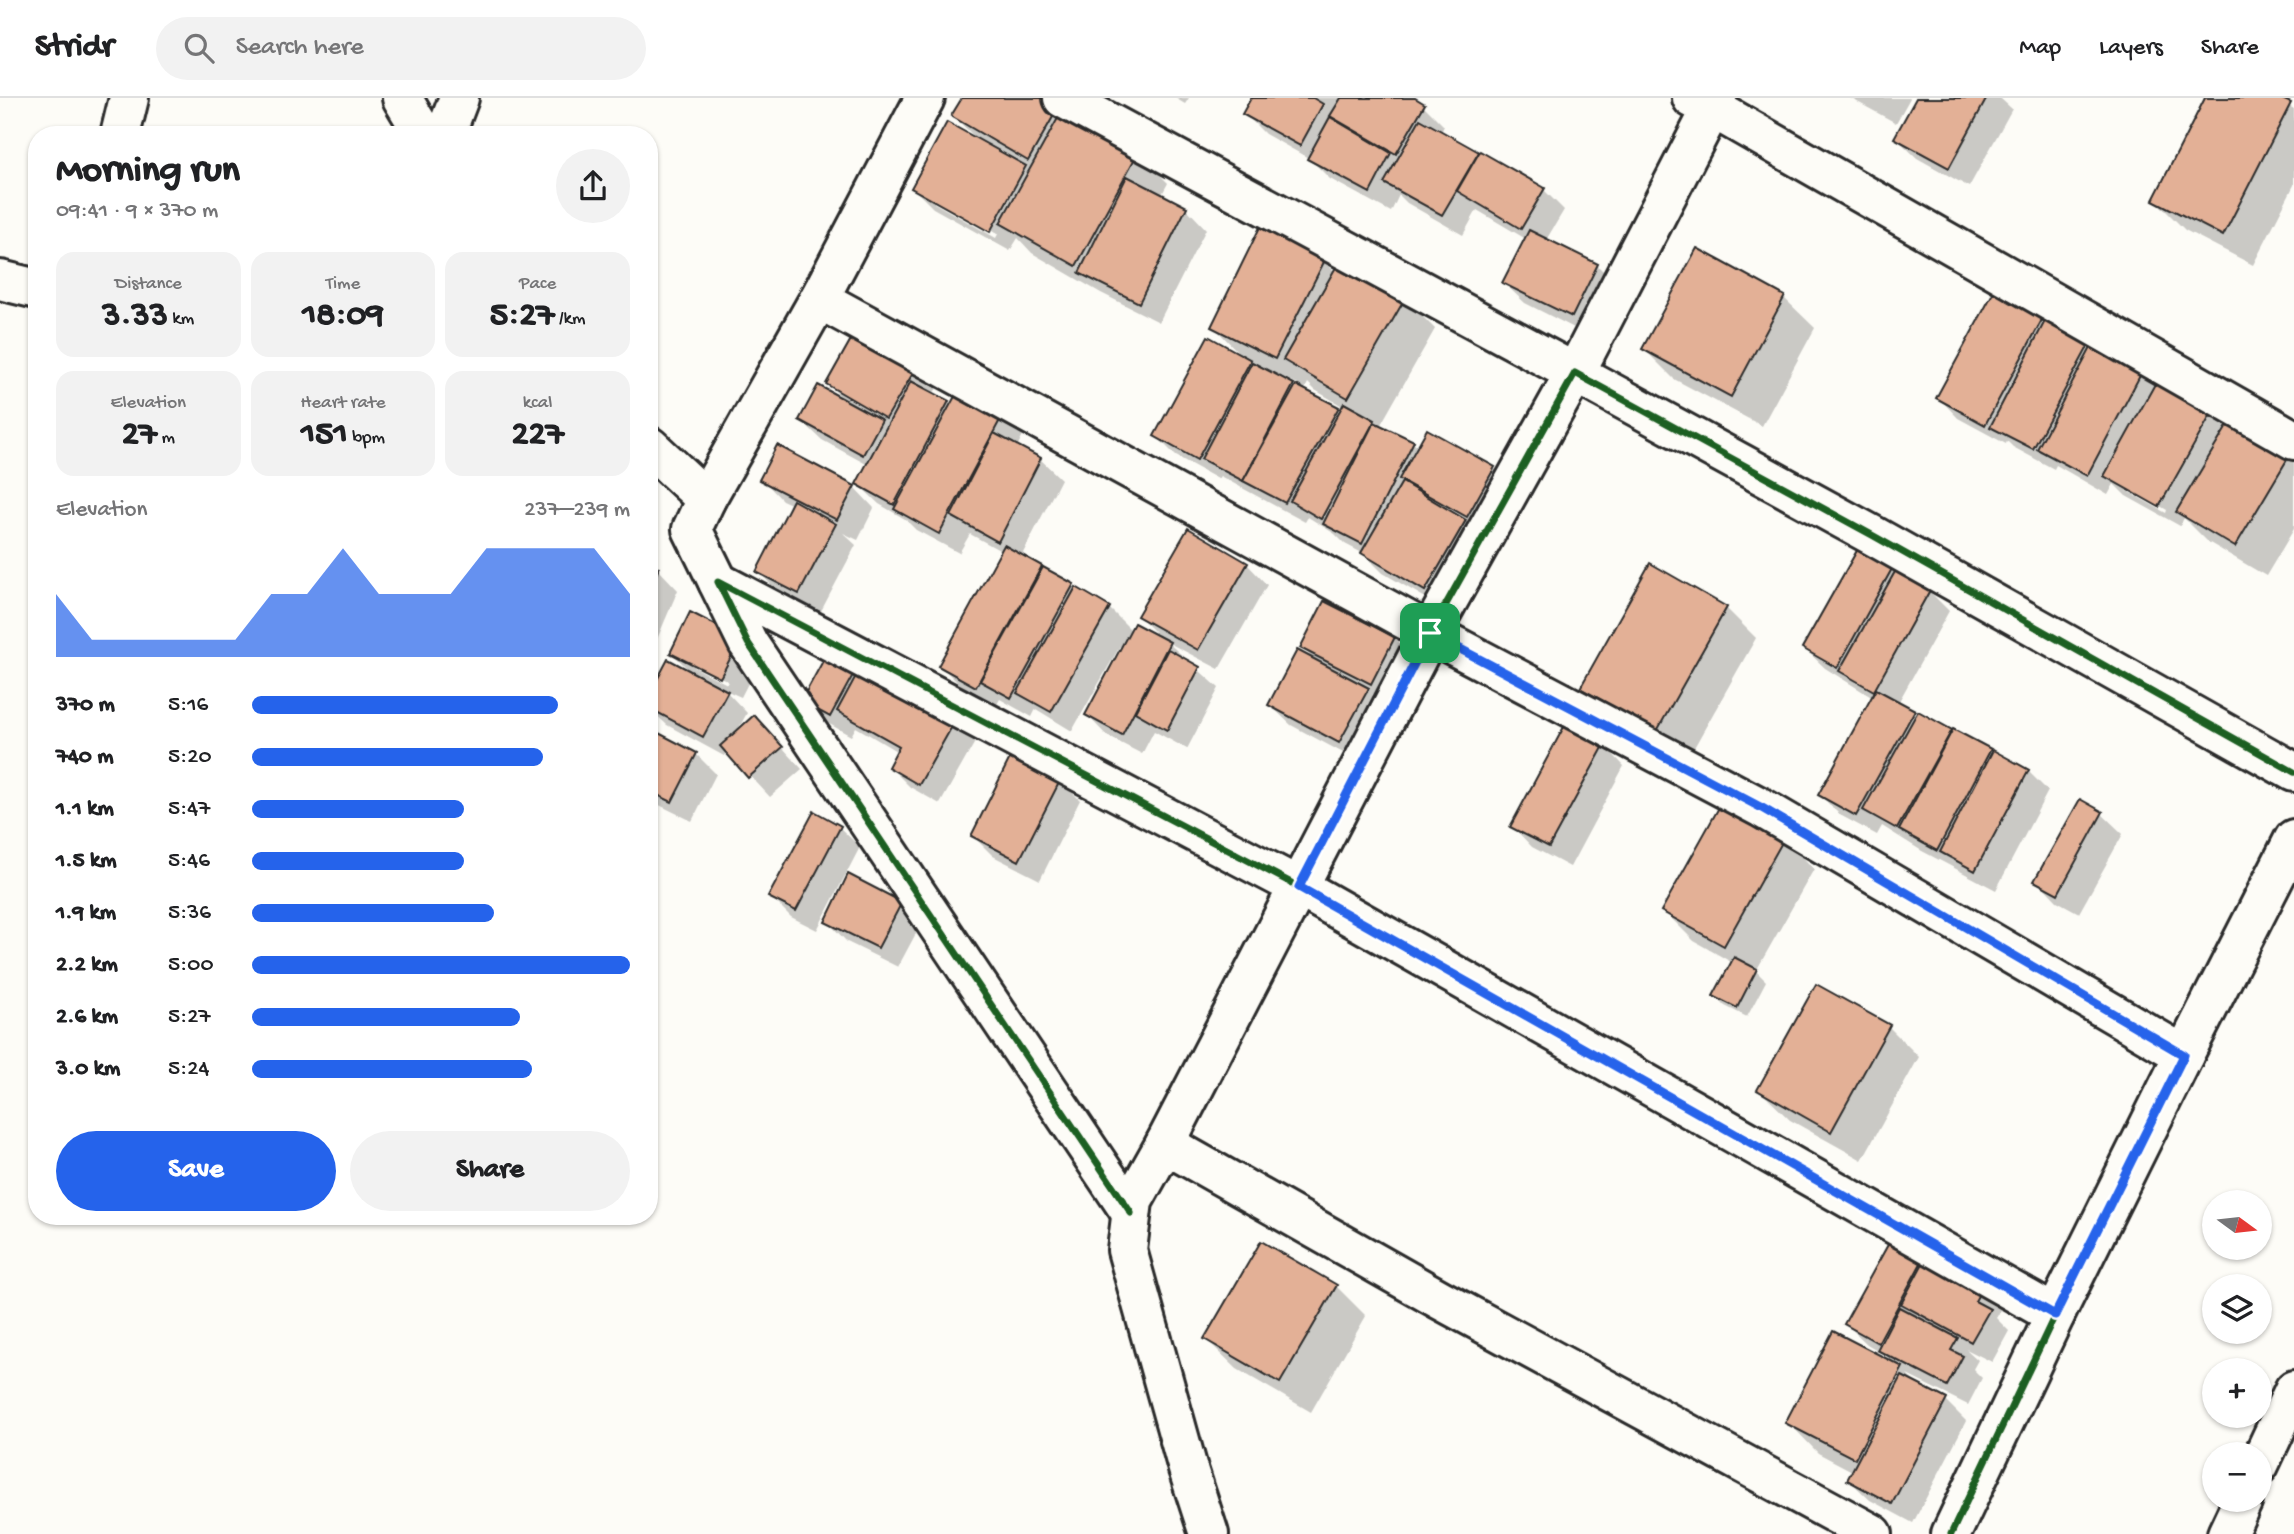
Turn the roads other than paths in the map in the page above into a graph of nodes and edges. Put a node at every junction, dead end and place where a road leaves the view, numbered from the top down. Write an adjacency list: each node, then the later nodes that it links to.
1 (129, 98): 7 (street)
2 (402, 98): 8 (street)
3 (459, 98): 9 (street)
4 (925, 98): 12 (street)
5 (1063, 98): 13 (street)
6 (1707, 101): 13 (street); 14 (street)
7 (122, 126)
8 (419, 126)
9 (448, 126)
10 (0, 280): 11 (street)
11 (28, 287)
12 (819, 299): 16 (street); 18 (street)
13 (1575, 373): 18 (street); 19 (street)
14 (2294, 440)
15 (658, 454): 16 (street)
16 (706, 499): 17 (street)
17 (718, 582): 21 (street); 24 (street)
18 (1430, 633): 21 (street); 22 (street)
19 (2294, 772)
20 (2294, 839): 22 (street)
21 (1299, 887): 23 (street); 25 (street)
22 (2184, 1055): 25 (street)
23 (1165, 1144): 24 (street); 30 (street)
24 (1131, 1213): 29 (street)
25 (2055, 1315): 31 (street)
26 (2294, 1390): 27 (street)
27 (2270, 1442)
28 (2237, 1512): 32 (street)
29 (1209, 1534)
30 (1873, 1534)
31 (1951, 1534)
32 (2227, 1534)

